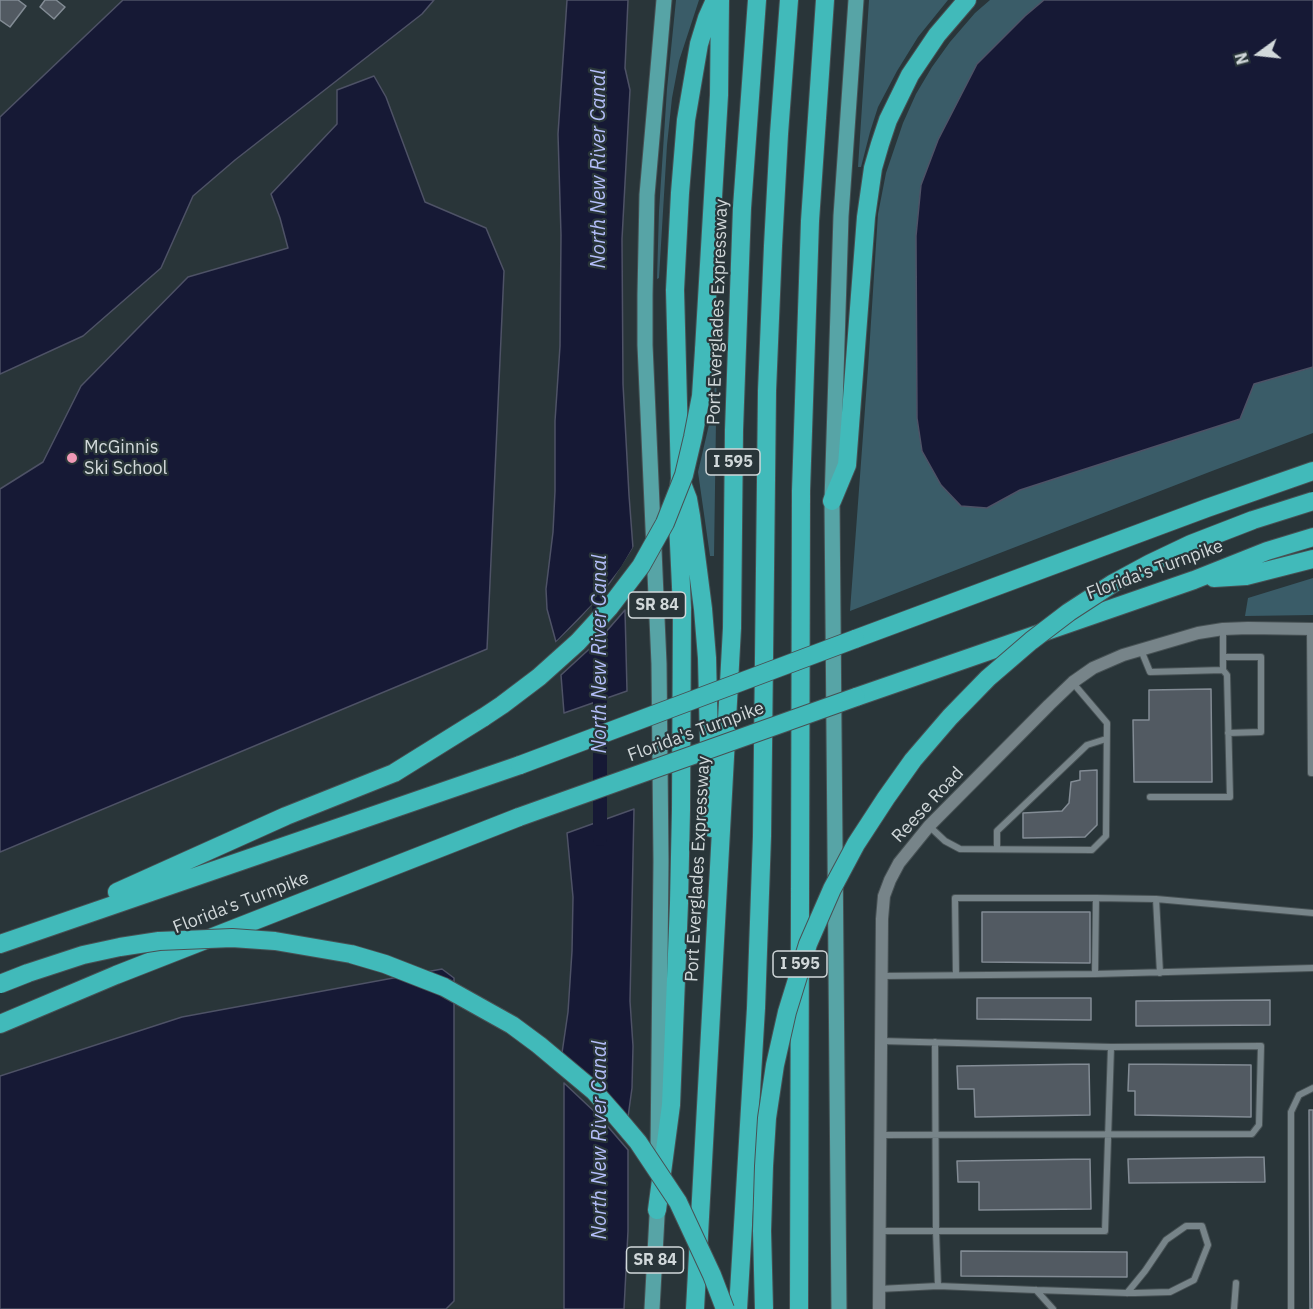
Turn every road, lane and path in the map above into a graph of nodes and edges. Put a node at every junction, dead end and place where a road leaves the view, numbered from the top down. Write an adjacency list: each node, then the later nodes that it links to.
1 (664, 0): 50 (main road, SR 84)
2 (715, 0): 11 (highway)
3 (720, 0): 35 (highway, bridge)
4 (757, 0): 34 (highway, Port Everglades Expressway / I 595)
5 (789, 0): 61 (highway)
6 (825, 0): 63 (highway, I 595)
7 (856, 0): 12 (main road)
8 (967, 0): 12 (highway)
9 (1313, 459): 14 (highway)
10 (1313, 471): 14 (highway, Florida's Turnpike)
11 (680, 479): 34 (highway); 50 (highway)
12 (832, 501): 64 (main road)
13 (1313, 501): 62 (highway, bridge)
14 (1207, 508): 35 (highway, Florida's Turnpike, bridge)
15 (1313, 537): 17 (highway, Florida's Turnpike)
16 (1313, 559): 17 (highway)
17 (1194, 580): 42 (highway, Florida's Turnpike, bridge)
18 (1223, 629): 19 (street, Reese Road); 20 (street, Reese Road); 21 (lane)
19 (1312, 629): 23 (lane)
20 (1141, 650): 22 (lane); 24 (street, Reese Road)
21 (1223, 657): 22 (lane); 25 (lane)
22 (1223, 670): 25 (lane)
23 (1312, 672): 27 (lane)
24 (1073, 682): 26 (lane); 29 (street, Reese Road)
25 (1228, 733): 28 (lane)
26 (1106, 739): 30 (lane); 30 (lane)
27 (1313, 773)
28 (1150, 797)
29 (929, 826): 30 (lane); 40 (street, Reese Road)
30 (997, 849)
31 (1096, 898): 32 (lane); 38 (lane); 39 (lane)
32 (1156, 899): 33 (lane); 37 (lane)
33 (1313, 913)
34 (717, 925): 59 (highway, Port Everglades Expressway / I 595)
35 (7, 941)
36 (1313, 968): 37 (lane)
37 (1160, 973): 39 (lane)
38 (956, 974): 39 (lane); 40 (lane)
39 (1095, 974)
40 (881, 976): 43 (street, Reese Road)
41 (0, 984): 60 (highway, bridge)
42 (0, 1024)
43 (881, 1041): 44 (lane); 47 (street, Reese Road)
44 (935, 1042): 45 (lane); 48 (lane)
45 (1111, 1047): 49 (lane); 49 (lane)
46 (1313, 1088): 68 (lane)
47 (880, 1135): 48 (lane); 51 (street, Reese Road)
48 (937, 1135): 49 (lane); 52 (lane)
49 (1108, 1135): 52 (lane)
50 (657, 1210): 58 (main road, SR 84)
51 (880, 1231): 52 (lane); 55 (street, Reese Road)
52 (936, 1231): 54 (lane)
53 (1236, 1283): 67 (lane)
54 (938, 1286): 55 (lane); 56 (lane)
55 (879, 1288): 65 (street, Reese Road)
56 (1036, 1290): 57 (lane); 66 (lane)
57 (1127, 1293): 57 (lane)
58 (652, 1309)
59 (695, 1309)
60 (725, 1309)
61 (738, 1309)
62 (764, 1309)
63 (799, 1309)
64 (839, 1309)
65 (879, 1309)
66 (1053, 1309)
67 (1234, 1309)
68 (1291, 1309)

